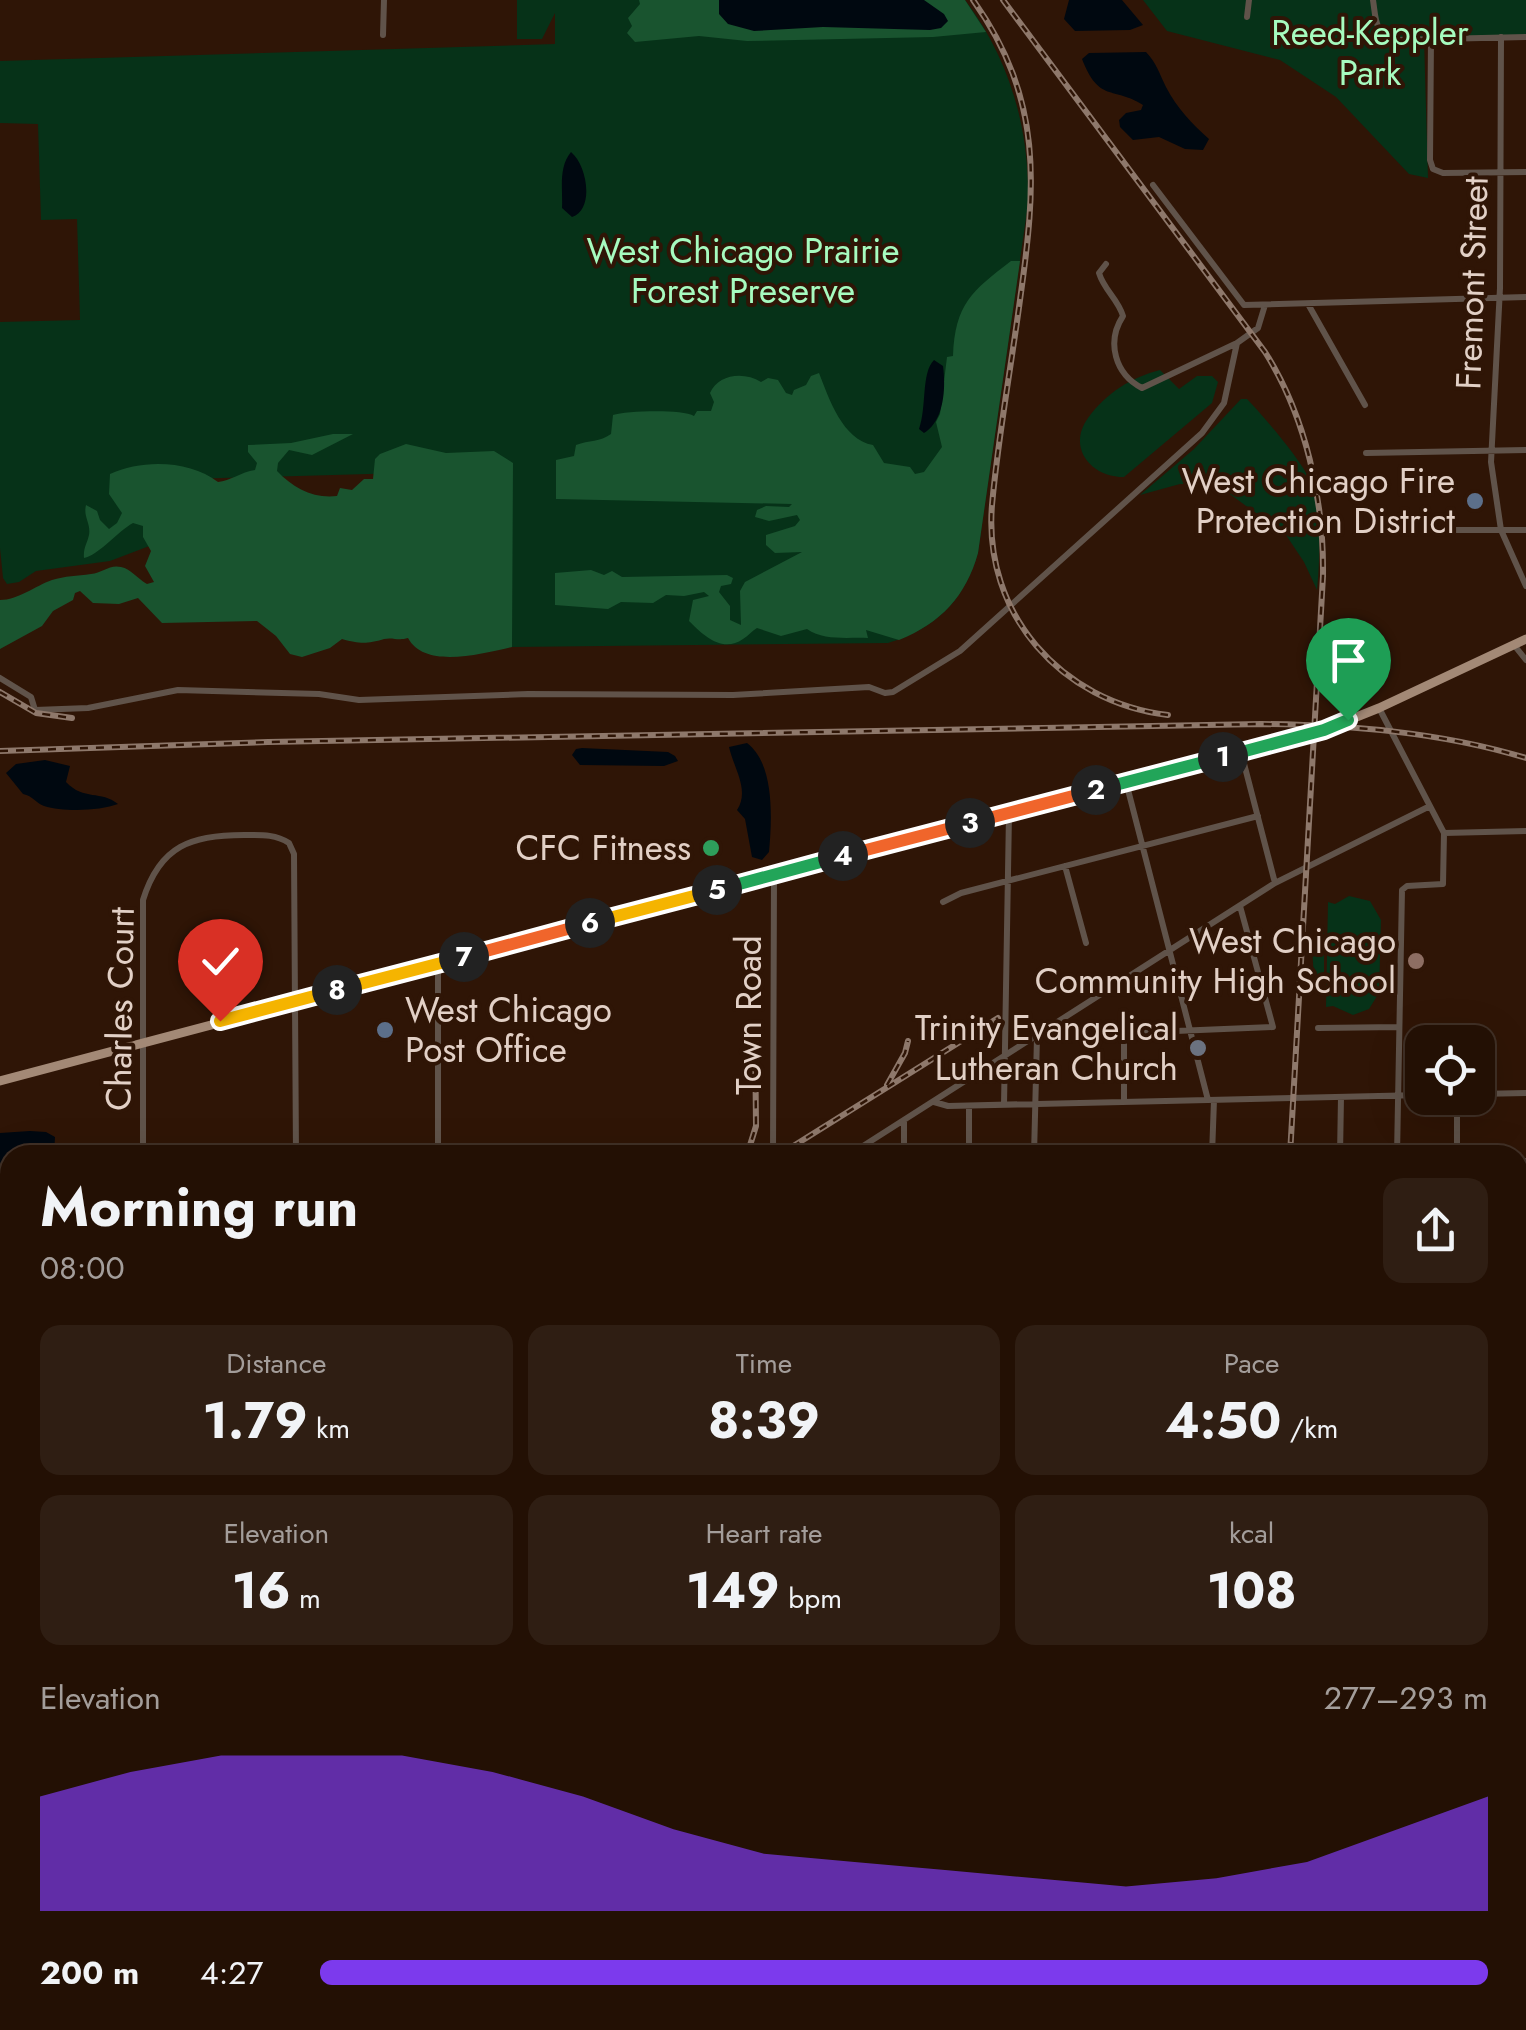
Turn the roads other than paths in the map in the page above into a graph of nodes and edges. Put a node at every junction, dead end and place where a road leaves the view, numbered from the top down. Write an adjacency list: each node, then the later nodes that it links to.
1 (384, 0): 5 (street)
2 (1249, 0): 4 (street)
3 (1373, 0): 8 (street)
4 (1246, 17)
5 (383, 35)
6 (1501, 37): 7 (street); 8 (street); 10 (street, Fremont Street)
7 (1526, 37)
8 (1431, 38): 10 (street)
9 (1526, 172): 10 (street)
10 (1500, 173): 13 (street, Fremont Street)
11 (1154, 185): 15 (street)
12 (1106, 264): 17 (street)
13 (1500, 298): 14 (street); 16 (street); 20 (street, Fremont Street)
14 (1526, 298)
15 (1266, 304): 16 (street); 17 (street)
16 (1308, 304): 18 (street)
17 (1237, 343): 30 (street)
18 (1365, 405)
19 (1526, 450): 20 (street)
20 (1490, 451): 21 (street); 23 (street, Fremont Street)
21 (1366, 453)
22 (1438, 530): 23 (street)
23 (1501, 530): 24 (street); 25 (street, Fremont Street)
24 (1526, 530)
25 (1526, 586)
26 (1336, 632): 32 (street)
27 (1526, 639): 28 (main road)
28 (1514, 644): 29 (street); 31 (main road)
29 (1526, 660)
30 (0, 678)
31 (1380, 708): 32 (main road); 35 (street)
32 (1348, 720): 33 (main road)
33 (1241, 752): 34 (main road); 37 (street)
34 (1126, 782): 36 (main road); 40 (street)
35 (1428, 807): 39 (street); 44 (street)
36 (1008, 813): 42 (main road); 43 (street)
37 (1258, 816): 40 (street); 44 (street)
38 (1526, 831): 39 (street)
39 (1444, 833): 51 (street)
40 (1142, 846): 41 (street); 48 (street)
41 (1065, 866): 43 (street); 47 (street)
42 (774, 874): 49 (main road); 74 (street, Town Road)
43 (1008, 881): 45 (street); 56 (street)
44 (1275, 884): 46 (street)
45 (943, 902)
46 (1240, 906): 48 (street); 53 (street)
47 (1086, 943)
48 (1170, 951): 53 (street); 54 (street)
49 (438, 963): 50 (main road); 73 (street)
50 (296, 1001): 55 (main road); 55 (street, Charles Court); 72 (street)
51 (1399, 1027): 52 (street); 60 (street)
52 (1318, 1028)
53 (1191, 1031): 63 (street); 65 (street)
54 (1036, 1035): 56 (street); 66 (street)
55 (144, 1041): 57 (main road); 71 (street, Charles Court)
56 (1006, 1054): 64 (street); 67 (street)
57 (0, 1081)
58 (1526, 1093): 59 (street)
59 (1495, 1094)
60 (1398, 1096): 61 (street); 62 (street); 81 (street)
61 (1405, 1096)
62 (1342, 1097): 63 (street); 80 (street)
63 (1211, 1100): 65 (street); 79 (street)
64 (934, 1102): 68 (street); 70 (street)
65 (1124, 1102): 66 (street)
66 (1036, 1104): 67 (street); 78 (street)
67 (1004, 1105): 68 (street)
68 (969, 1106): 77 (street)
69 (1457, 1115): 82 (street)
70 (904, 1120): 75 (street); 76 (street)
71 (143, 1145)
72 (296, 1145)
73 (438, 1145)
74 (773, 1145)
75 (865, 1145)
76 (904, 1145)
77 (969, 1145)
78 (1034, 1145)
79 (1212, 1145)
80 (1340, 1145)
81 (1397, 1145)
82 (1457, 1145)

